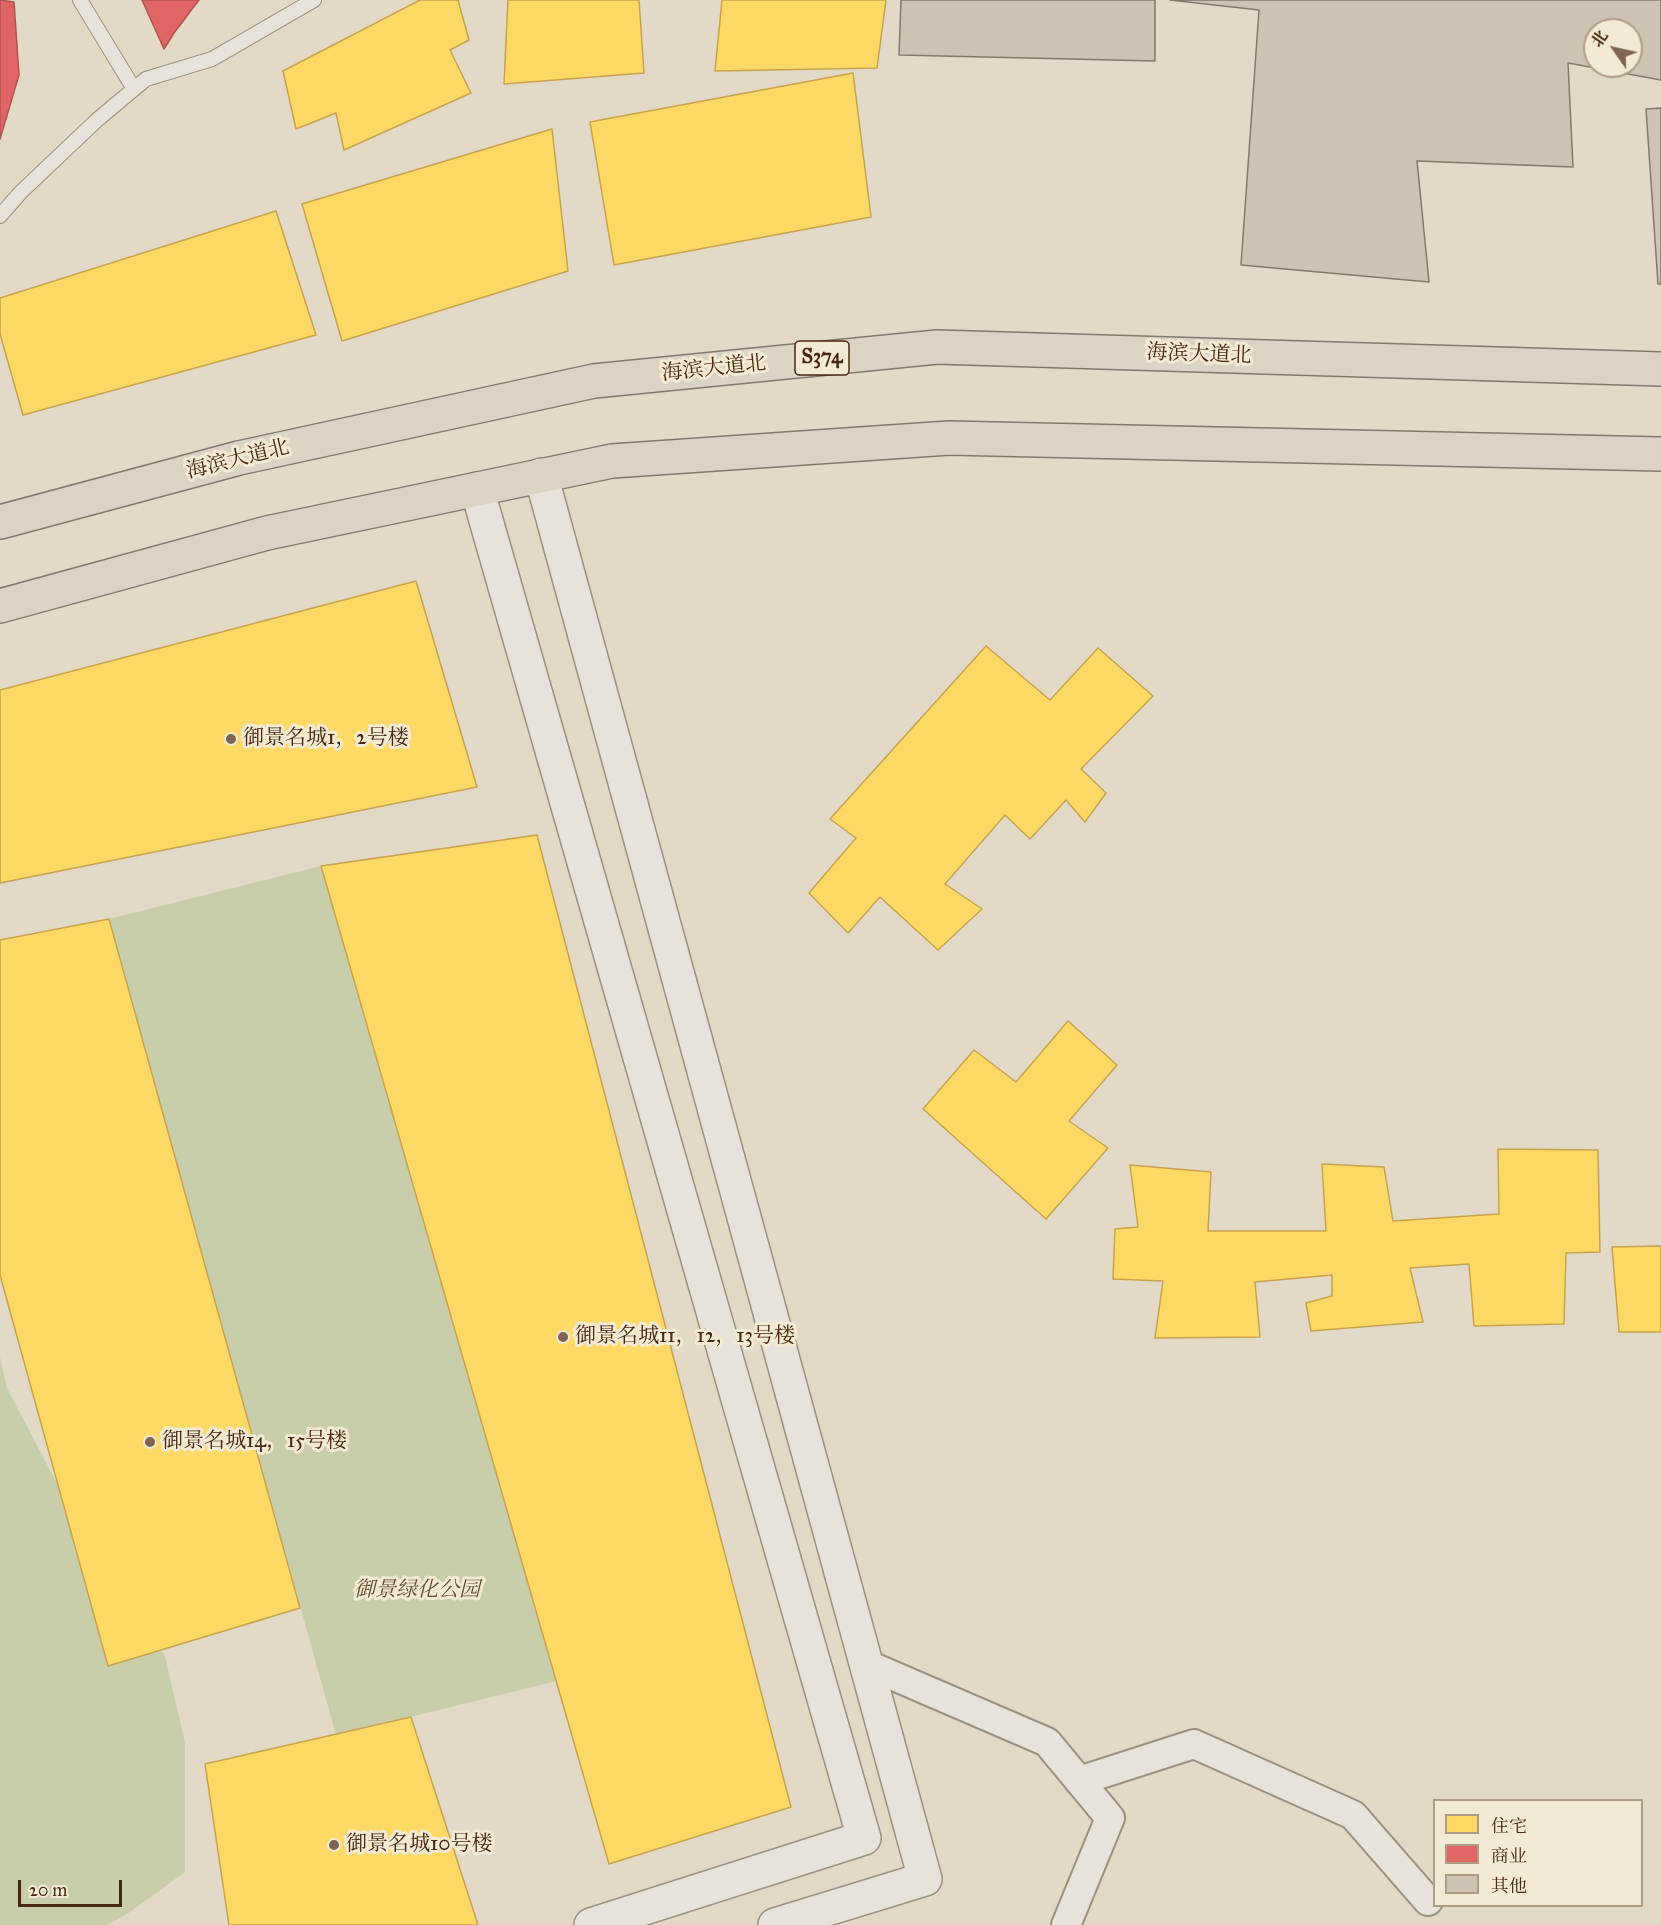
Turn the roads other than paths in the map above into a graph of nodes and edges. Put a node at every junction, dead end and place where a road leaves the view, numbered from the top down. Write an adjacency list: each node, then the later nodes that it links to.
1 (80, 0): 3 (lane)
2 (314, 0): 3 (lane)
3 (134, 89): 4 (lane)
4 (0, 216)
5 (1661, 369): 9 (main road, 海滨大道北 / S374)
6 (1661, 454): 7 (main road)
7 (541, 475): 8 (main road); 11 (street)
8 (477, 489): 10 (main road); 14 (street)
9 (0, 522)
10 (0, 606)
11 (866, 1664): 12 (street); 15 (street)
12 (1079, 1781): 13 (street); 16 (street)
13 (1428, 1901)
14 (591, 1925)
15 (775, 1925)
16 (1066, 1925)

